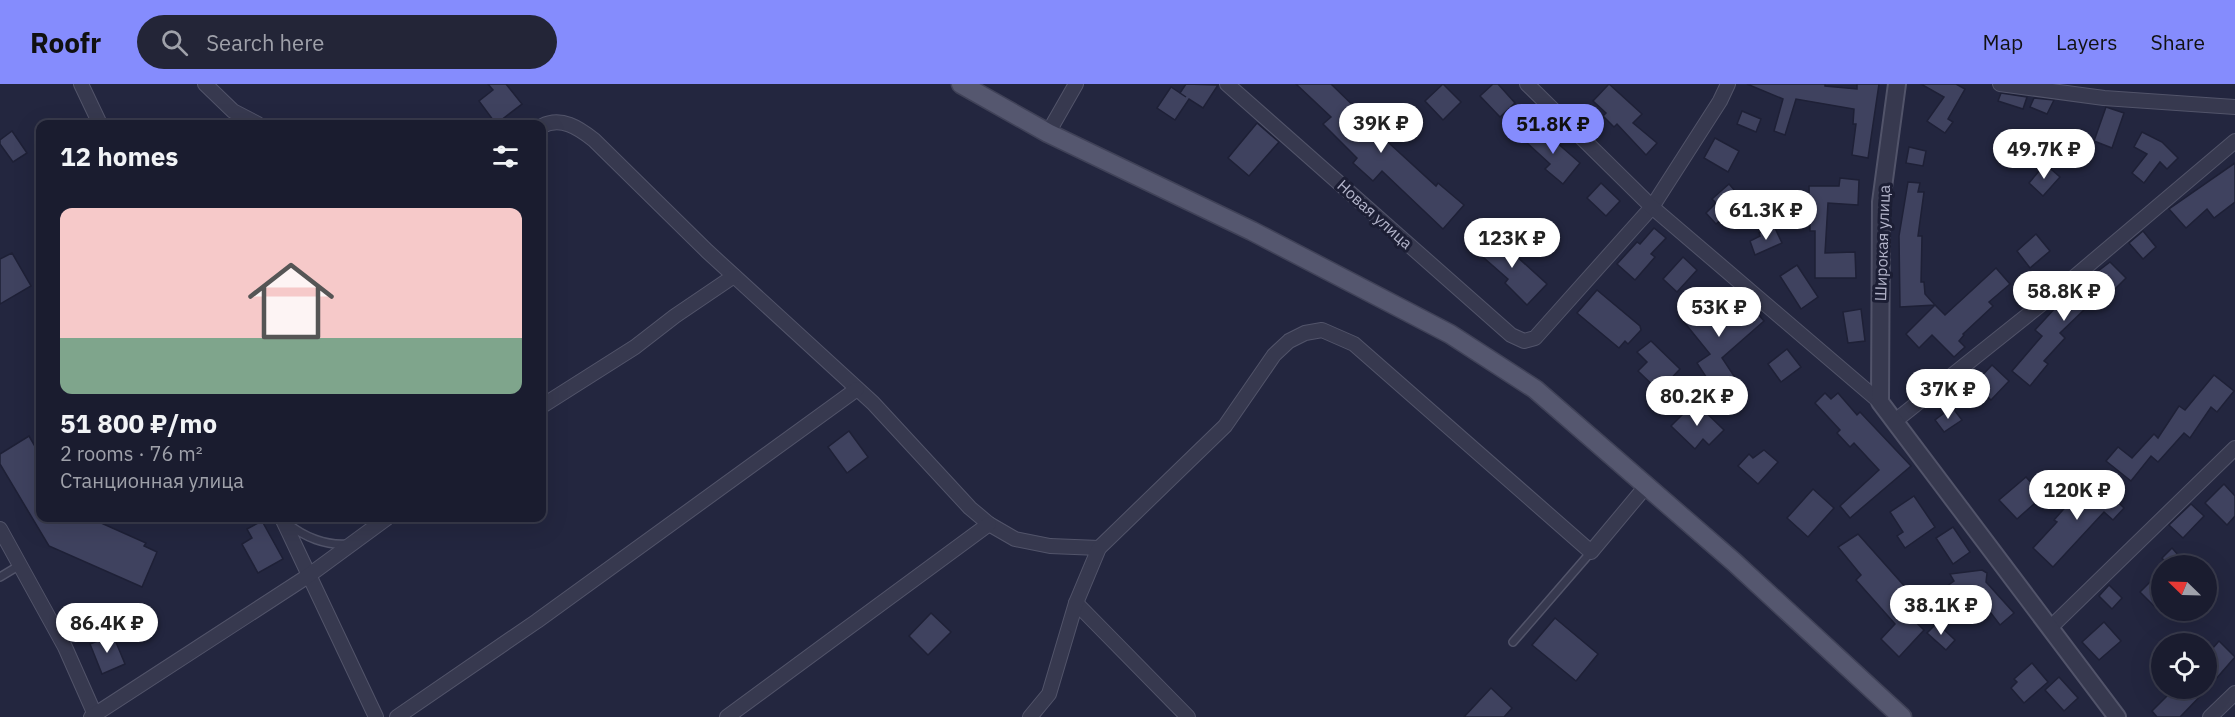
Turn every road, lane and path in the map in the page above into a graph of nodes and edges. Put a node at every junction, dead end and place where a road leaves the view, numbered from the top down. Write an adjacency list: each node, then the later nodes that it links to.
1 (81, 84): 11 (street)
2 (205, 84): 12 (street)
3 (961, 84): 14 (main road)
4 (1076, 84): 14 (street)
5 (1227, 84): 16 (street, Новая улица)
6 (1527, 84): 16 (street)
7 (1728, 84): 16 (street)
8 (1897, 84): 19 (street, Широкая улица)
9 (2000, 84): 10 (street)
10 (2235, 107)
11 (98, 120)
12 (250, 120)
13 (546, 123): 17 (street)
14 (1048, 133): 23 (main road)
15 (2235, 141): 21 (street)
16 (1652, 207): 19 (street)
17 (734, 276): 18 (street); 20 (street)
18 (857, 389): 27 (street); 41 (street)
19 (1880, 402): 21 (street)
20 (546, 403)
21 (1895, 421): 36 (street)
22 (2235, 448): 36 (street)
23 (1647, 484): 31 (street); 45 (main road)
24 (284, 522): 33 (street)
25 (288, 522): 29 (lane)
26 (381, 522): 29 (street)
27 (989, 525): 30 (street); 42 (street)
28 (0, 530): 32 (street)
29 (351, 544): 33 (street)
30 (1099, 548): 31 (street); 35 (street)
31 (1591, 552): 37 (lane)
32 (20, 565): 34 (lane); 39 (street)
33 (309, 576): 39 (street); 40 (street)
34 (0, 577)
35 (1076, 603): 43 (street); 44 (street)
36 (2050, 628): 46 (street)
37 (1513, 642)
38 (2235, 693): 47 (street)
39 (94, 716)
40 (376, 717)
41 (397, 717)
42 (727, 717)
43 (1030, 717)
44 (1188, 717)
45 (1902, 717)
46 (2117, 717)
47 (2210, 717)

